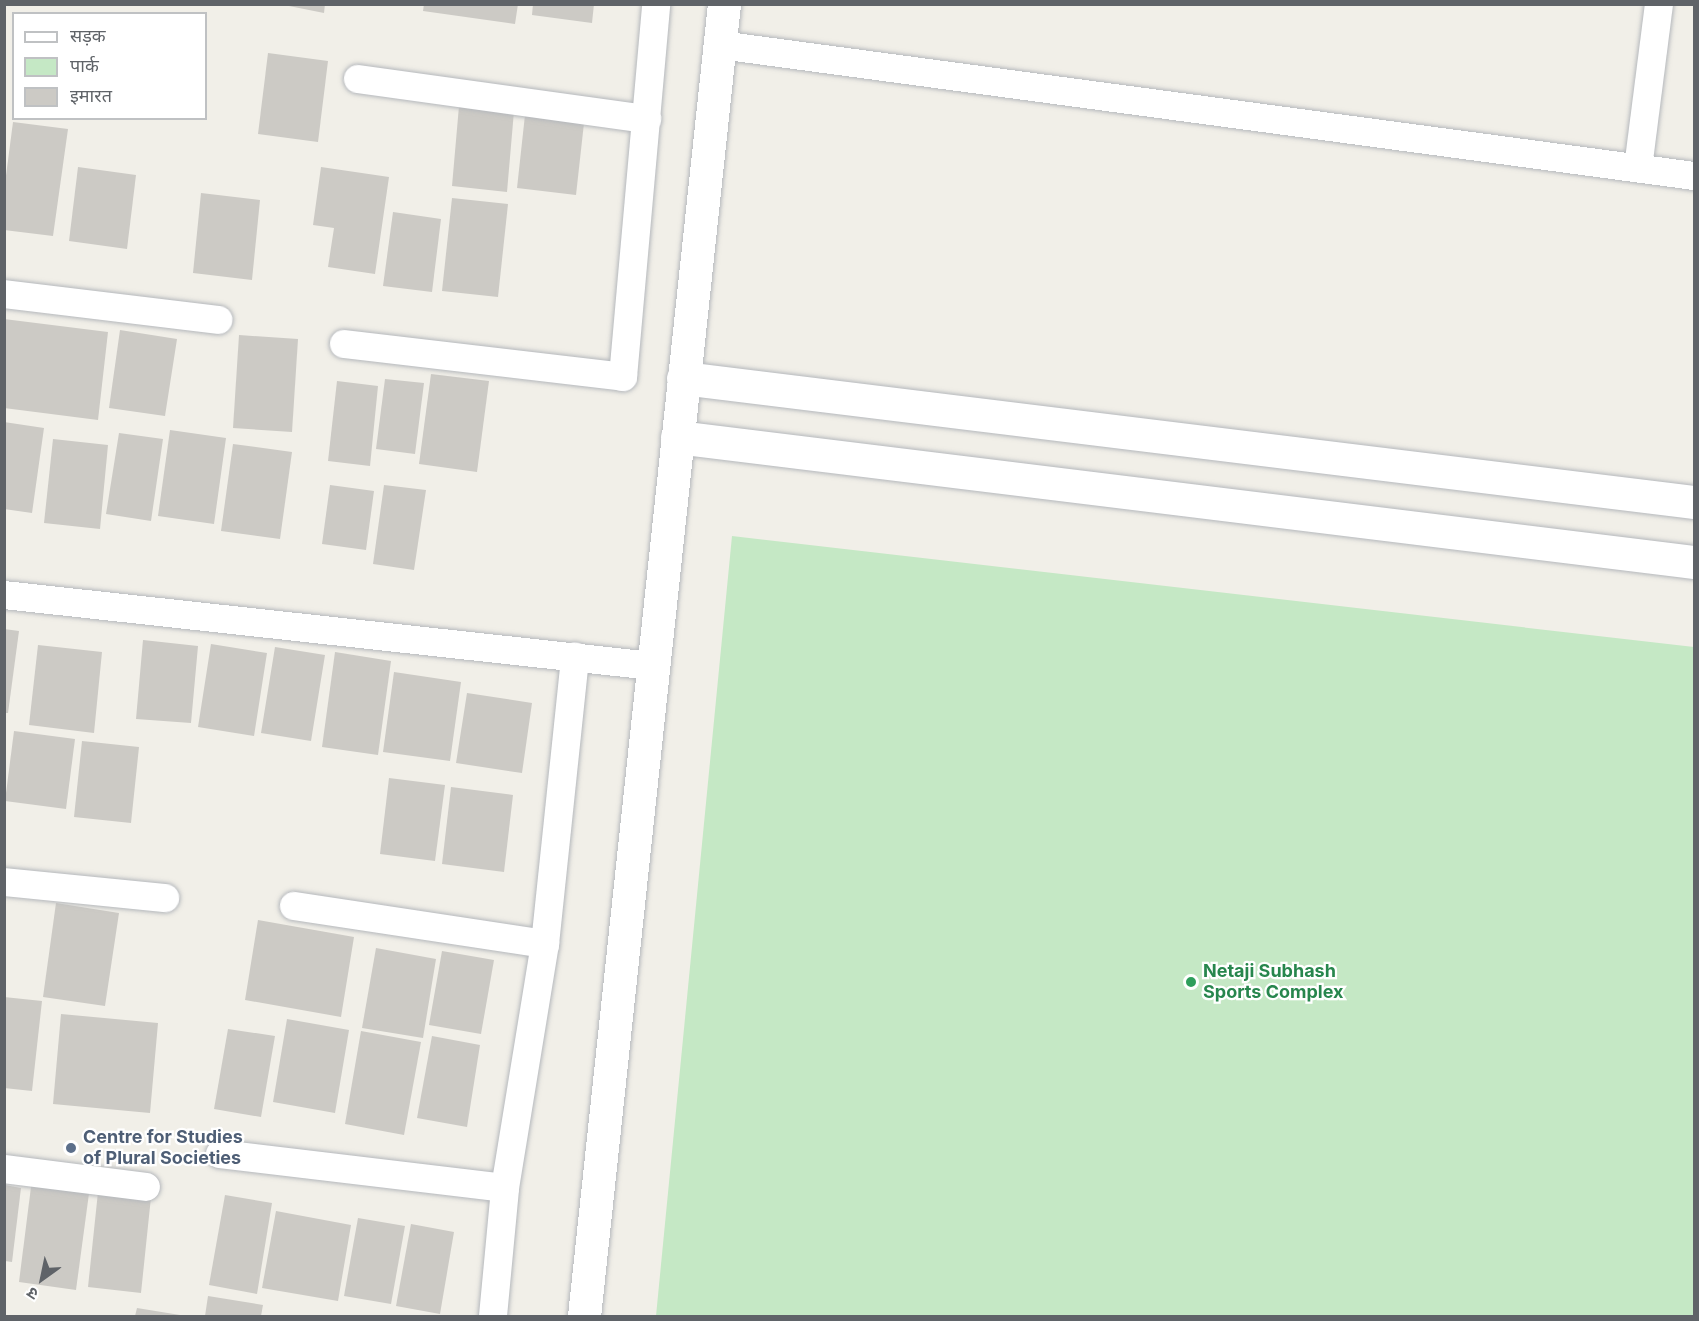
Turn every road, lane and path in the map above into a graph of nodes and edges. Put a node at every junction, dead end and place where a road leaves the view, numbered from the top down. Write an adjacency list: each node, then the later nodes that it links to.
1 (656, 4): 6 (street)
2 (724, 4): 4 (street)
3 (1659, 4): 7 (street)
4 (720, 45): 7 (street); 12 (street)
5 (358, 80): 6 (street)
6 (647, 119): 11 (street)
7 (1638, 168): 8 (street)
8 (1695, 176)
9 (4, 294): 10 (street)
10 (218, 320)
11 (344, 344)
12 (683, 378): 13 (street); 14 (street)
13 (677, 437): 15 (street); 18 (street)
14 (1695, 502)
15 (1695, 562)
16 (4, 595): 17 (street)
17 (575, 657): 18 (street); 22 (street)
18 (651, 666): 28 (street)
19 (4, 882): 20 (street)
20 (165, 898)
21 (294, 906): 22 (street)
22 (545, 944): 26 (street)
23 (220, 1154): 26 (street)
24 (4, 1169): 25 (street)
25 (146, 1187)
26 (505, 1188): 27 (street)
27 (493, 1317)
28 (584, 1317)

